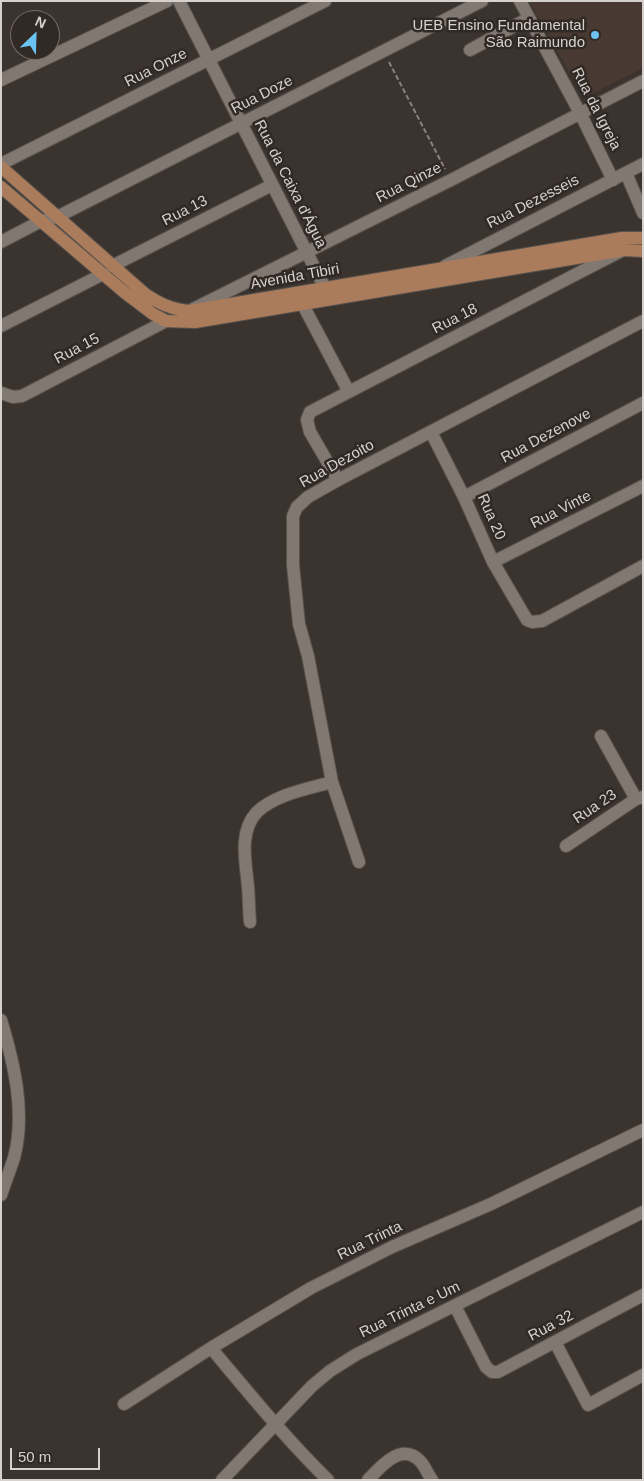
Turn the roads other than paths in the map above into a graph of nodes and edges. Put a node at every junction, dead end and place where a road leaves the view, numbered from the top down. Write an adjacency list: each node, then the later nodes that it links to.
1 (167, 1): 9 (street)
2 (179, 1): 8 (street, Rua da Caixa d'Água)
3 (325, 1): 8 (street, Rua Onze)
4 (482, 1): 12 (street, Rua Doze)
5 (520, 1): 6 (street, Rua da Igreja)
6 (529, 18): 7 (street); 11 (street, Rua da Igreja)
7 (470, 50)
8 (209, 60): 12 (street, Rua da Caixa d'Água); 14 (street, Rua Onze)
9 (1, 80)
10 (643, 81): 11 (street, Rua Qinze)
11 (580, 113): 16 (street, Rua da Igreja); 26 (street, Rua Qinze)
12 (241, 124): 17 (street, Rua da Caixa d'Água); 20 (street, Rua Doze)
13 (643, 164): 15 (street, Rua Dezesseis)
14 (1, 166): 20 (main road, Avenida Tibiri)
15 (626, 173): 16 (street, Rua Dezesseis); 19 (street)
16 (613, 180): 28 (street, Rua Dezesseis)
17 (272, 184): 26 (street, Rua da Caixa d'Água); 27 (street, Rua 13)
18 (1, 187): 21 (main road, Avenida Tibiri)
19 (643, 213)
20 (57, 217): 21 (street, Rua Doze); 27 (main road, Avenida Tibiri)
21 (41, 221): 23 (street, Rua Doze); 27 (main road, Avenida Tibiri)
22 (643, 238): 24 (main road, Avenida Tibiri)
23 (1, 242)
24 (623, 244): 25 (main road, Avenida Tibiri); 28 (main road, Avenida Tibiri); 30 (main road, Avenida Tibiri); 36 (street, Rua 18)
25 (643, 251)
26 (307, 253): 29 (street, Rua da Caixa d'Água); 32 (street, Rua Qinze)
27 (107, 270): 32 (main road, Avenida Tibiri); 33 (main road, Avenida Tibiri); 35 (street, Rua 13)
28 (438, 270): 29 (main road, Avenida Tibiri)
29 (325, 288): 30 (street, Rua da Caixa d'Água); 32 (main road, Avenida Tibiri)
30 (331, 300): 31 (main road, Avenida Tibiri)
31 (303, 305): 33 (main road, Avenida Tibiri); 36 (street)
32 (189, 311)
33 (166, 321): 37 (street, Rua 15)
34 (643, 321): 39 (street, Rua Dezoito)
35 (1, 326)
36 (349, 392): 40 (street, Rua 18)
37 (1, 393)
38 (643, 403): 42 (street, Rua Dezenove)
39 (431, 432): 40 (street, Rua Dezoito); 42 (street, Rua 20)
40 (338, 480): 46 (street, Rua Dezoito)
41 (643, 486): 43 (street, Rua Vinte)
42 (464, 497): 43 (street, Rua 20)
43 (493, 562): 44 (street, Rua 20)
44 (642, 567)
45 (601, 736): 47 (street)
46 (332, 782): 49 (street, Rua Dezoito); 50 (street)
47 (639, 798): 48 (street, Rua 23)
48 (566, 846)
49 (359, 862)
50 (250, 922)
51 (1, 1020): 53 (street)
52 (643, 1130): 58 (street, Rua Trinta)
53 (1, 1195)
54 (643, 1212): 56 (street, Rua Trinta e Um)
55 (643, 1295): 57 (street, Rua 32)
56 (455, 1306): 57 (street, Rua 32); 61 (street, Rua Trinta e Um)
57 (555, 1342): 59 (street)
58 (211, 1348): 60 (street, Rua Trinta); 61 (street)
59 (643, 1375)
60 (124, 1404)
61 (275, 1424): 62 (street, Rua Trinta e Um); 63 (street)
62 (222, 1480)
63 (328, 1480)
64 (368, 1480): 65 (street)
65 (432, 1480)

